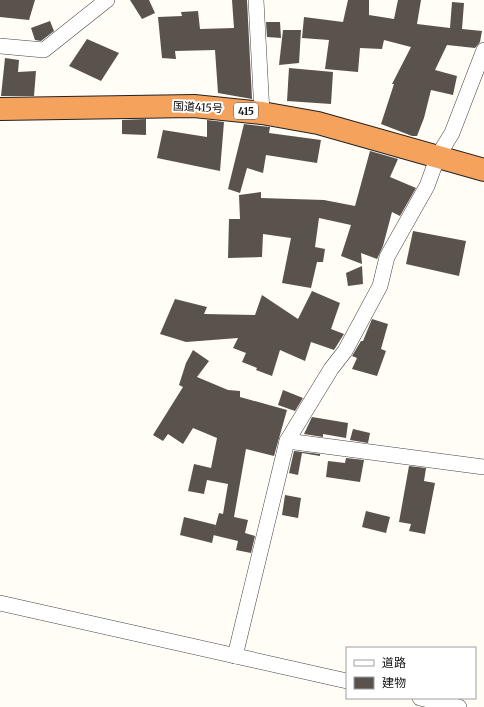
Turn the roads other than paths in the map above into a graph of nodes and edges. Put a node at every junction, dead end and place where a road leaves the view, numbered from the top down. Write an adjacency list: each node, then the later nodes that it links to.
1 (107, 0): 3 (street)
2 (256, 0): 6 (street)
3 (0, 46)
4 (484, 50): 7 (street)
5 (0, 110): 6 (highway, 国道415号 / 415)
6 (262, 113): 7 (highway, 国道415号 / 415)
7 (438, 156): 8 (highway, 国道415号 / 415); 9 (street)
8 (484, 170)
9 (287, 441): 10 (street); 12 (street)
10 (484, 467)
11 (0, 603): 12 (street)
12 (235, 656): 13 (street)
13 (346, 681)
14 (424, 699): 15 (street)
15 (459, 707)

